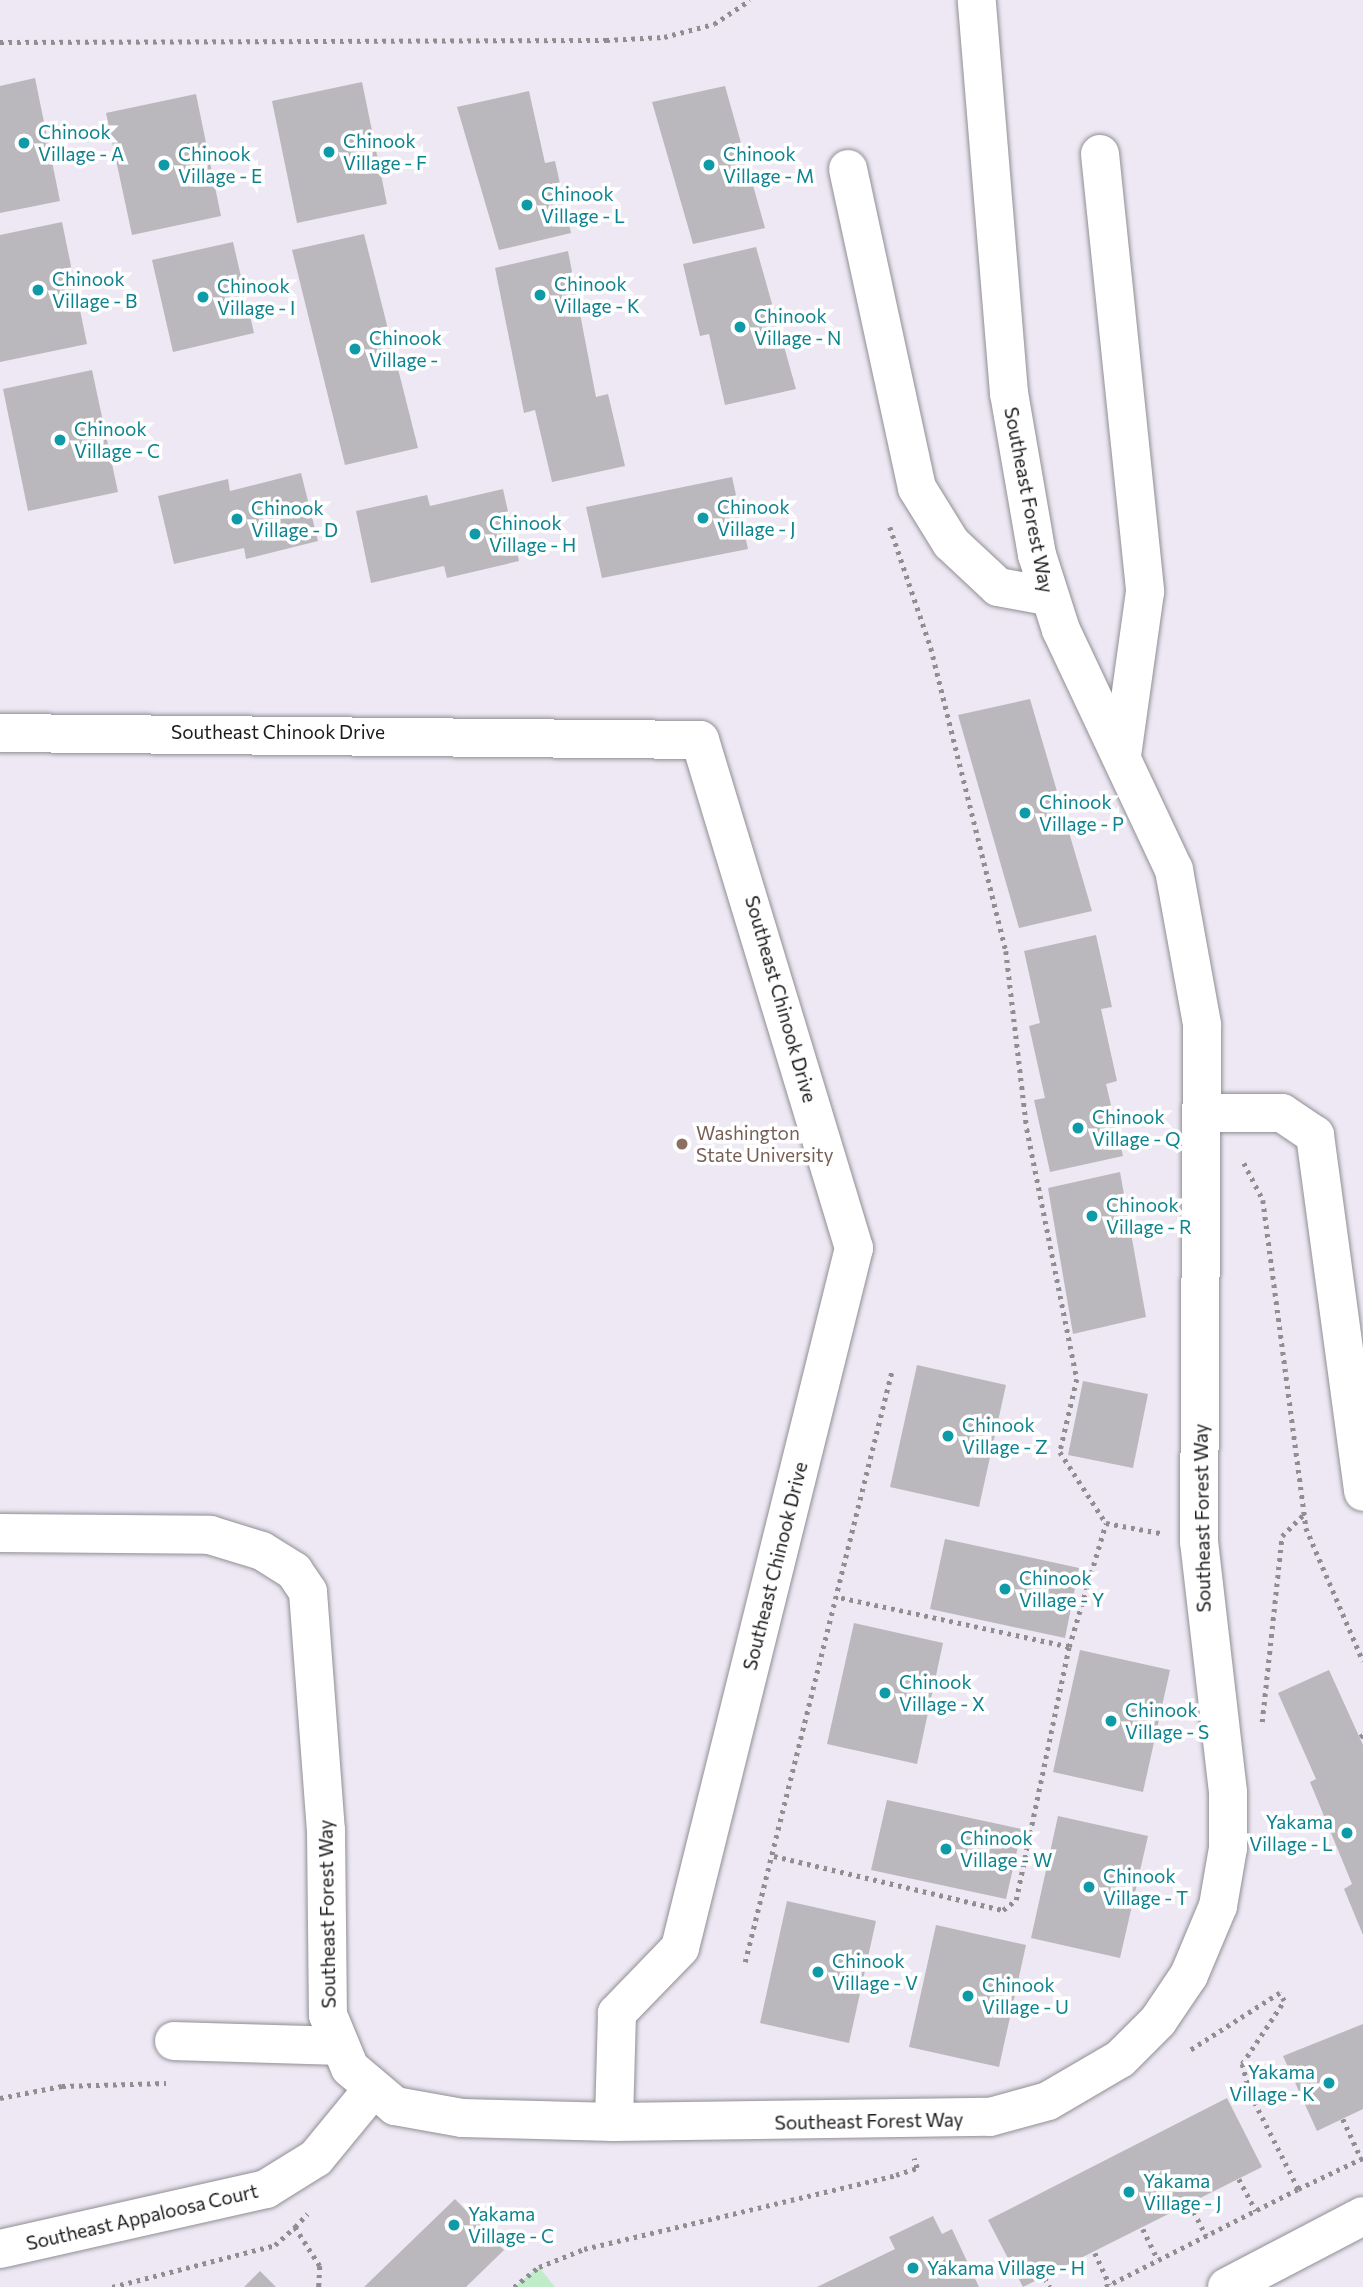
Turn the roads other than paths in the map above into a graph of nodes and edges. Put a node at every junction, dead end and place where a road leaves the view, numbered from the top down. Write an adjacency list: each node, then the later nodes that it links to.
1 (977, 0): 4 (street, Southeast Forest Way)
2 (1100, 154): 6 (street)
3 (848, 169): 4 (street)
4 (1047, 596): 6 (street, Southeast Forest Way)
5 (0, 733): 13 (street, Southeast Chinook Drive)
6 (1122, 756): 7 (street, Southeast Forest Way)
7 (1202, 1113): 8 (street); 13 (street, Southeast Forest Way)
8 (1363, 1492)
9 (0, 1533): 11 (street, Southeast Forest Way)
10 (174, 2041): 11 (street)
11 (340, 2046): 12 (street, Southeast Forest Way)
12 (371, 2091): 13 (street, Southeast Forest Way); 15 (street, Southeast Appaloosa Court)
13 (614, 2122)
14 (1363, 2216): 16 (street)
15 (0, 2249)
16 (1227, 2287)

